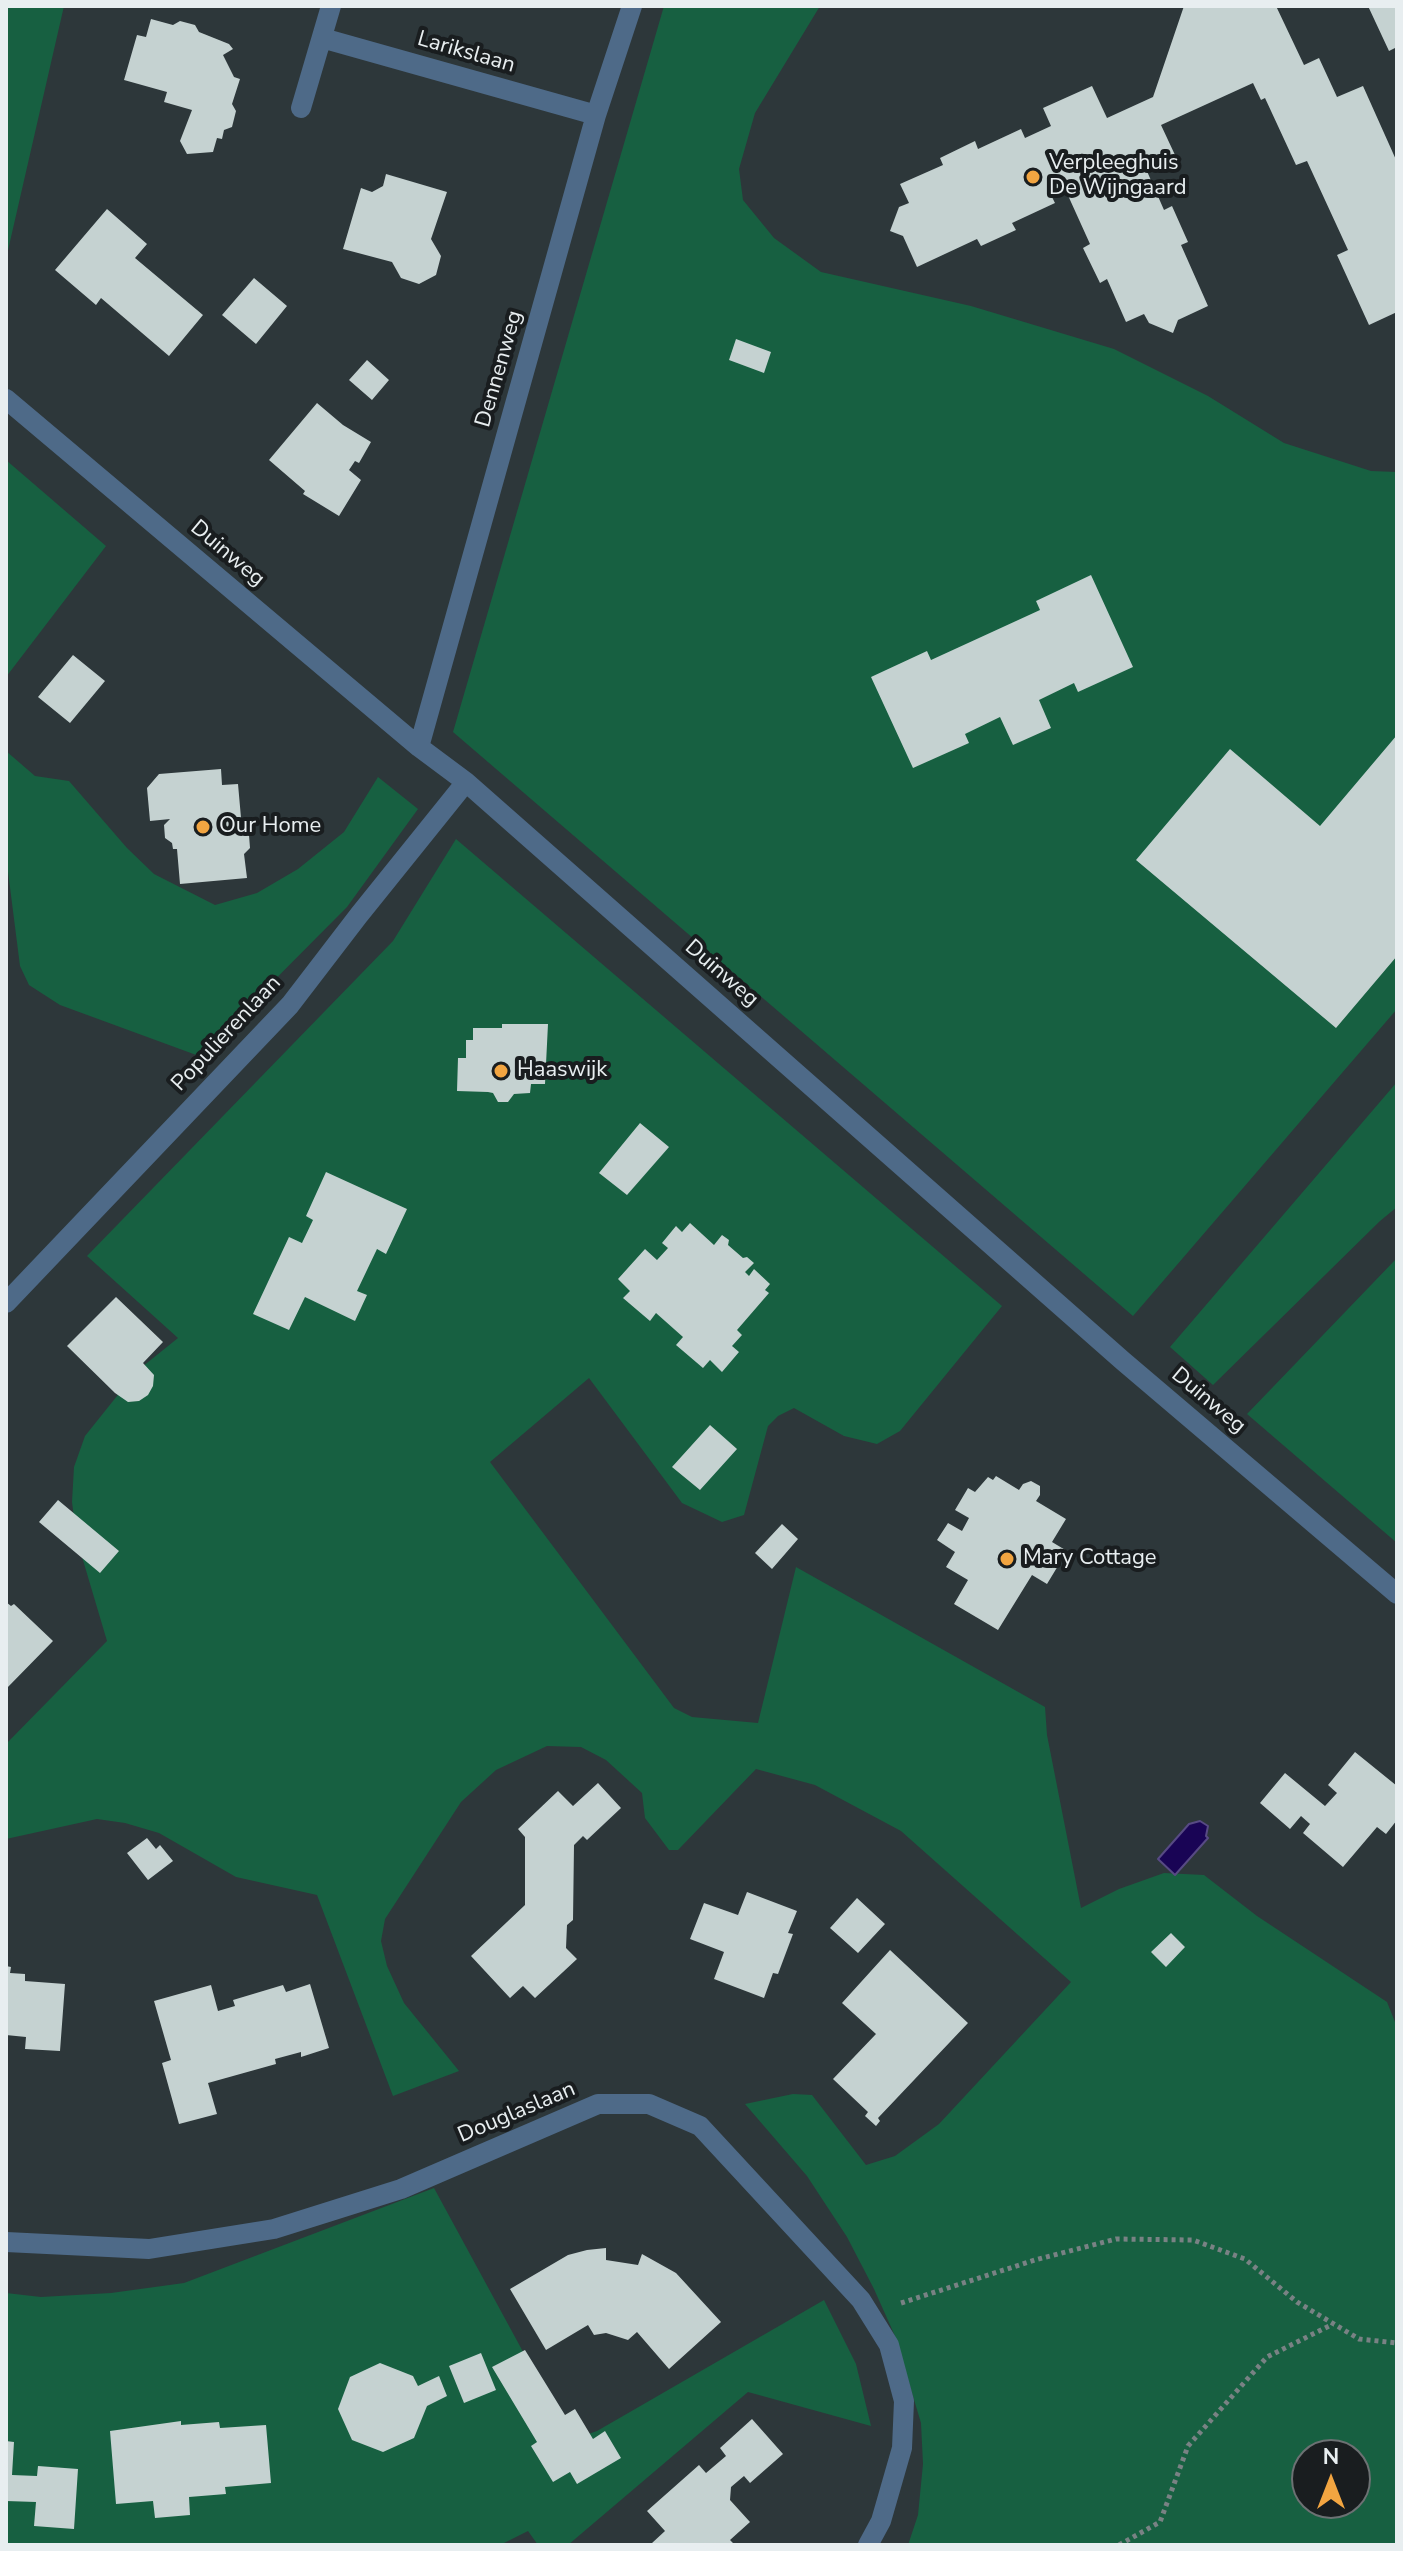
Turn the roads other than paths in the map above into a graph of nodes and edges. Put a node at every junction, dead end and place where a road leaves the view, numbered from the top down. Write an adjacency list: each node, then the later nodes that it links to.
1 (331, 6): 3 (street)
2 (632, 6): 5 (street, Dennenweg)
3 (322, 38): 4 (street); 5 (street, Larikslaan)
4 (301, 108)
5 (596, 115): 7 (street, Dennenweg)
6 (6, 399): 7 (street, Duinweg)
7 (419, 747): 8 (street, Duinweg)
8 (466, 782): 9 (street, Populierenlaan); 10 (street, Duinweg)
9 (6, 1303)
10 (1397, 1594)
11 (6, 2242): 12 (street, Douglaslaan)
12 (868, 2545)

